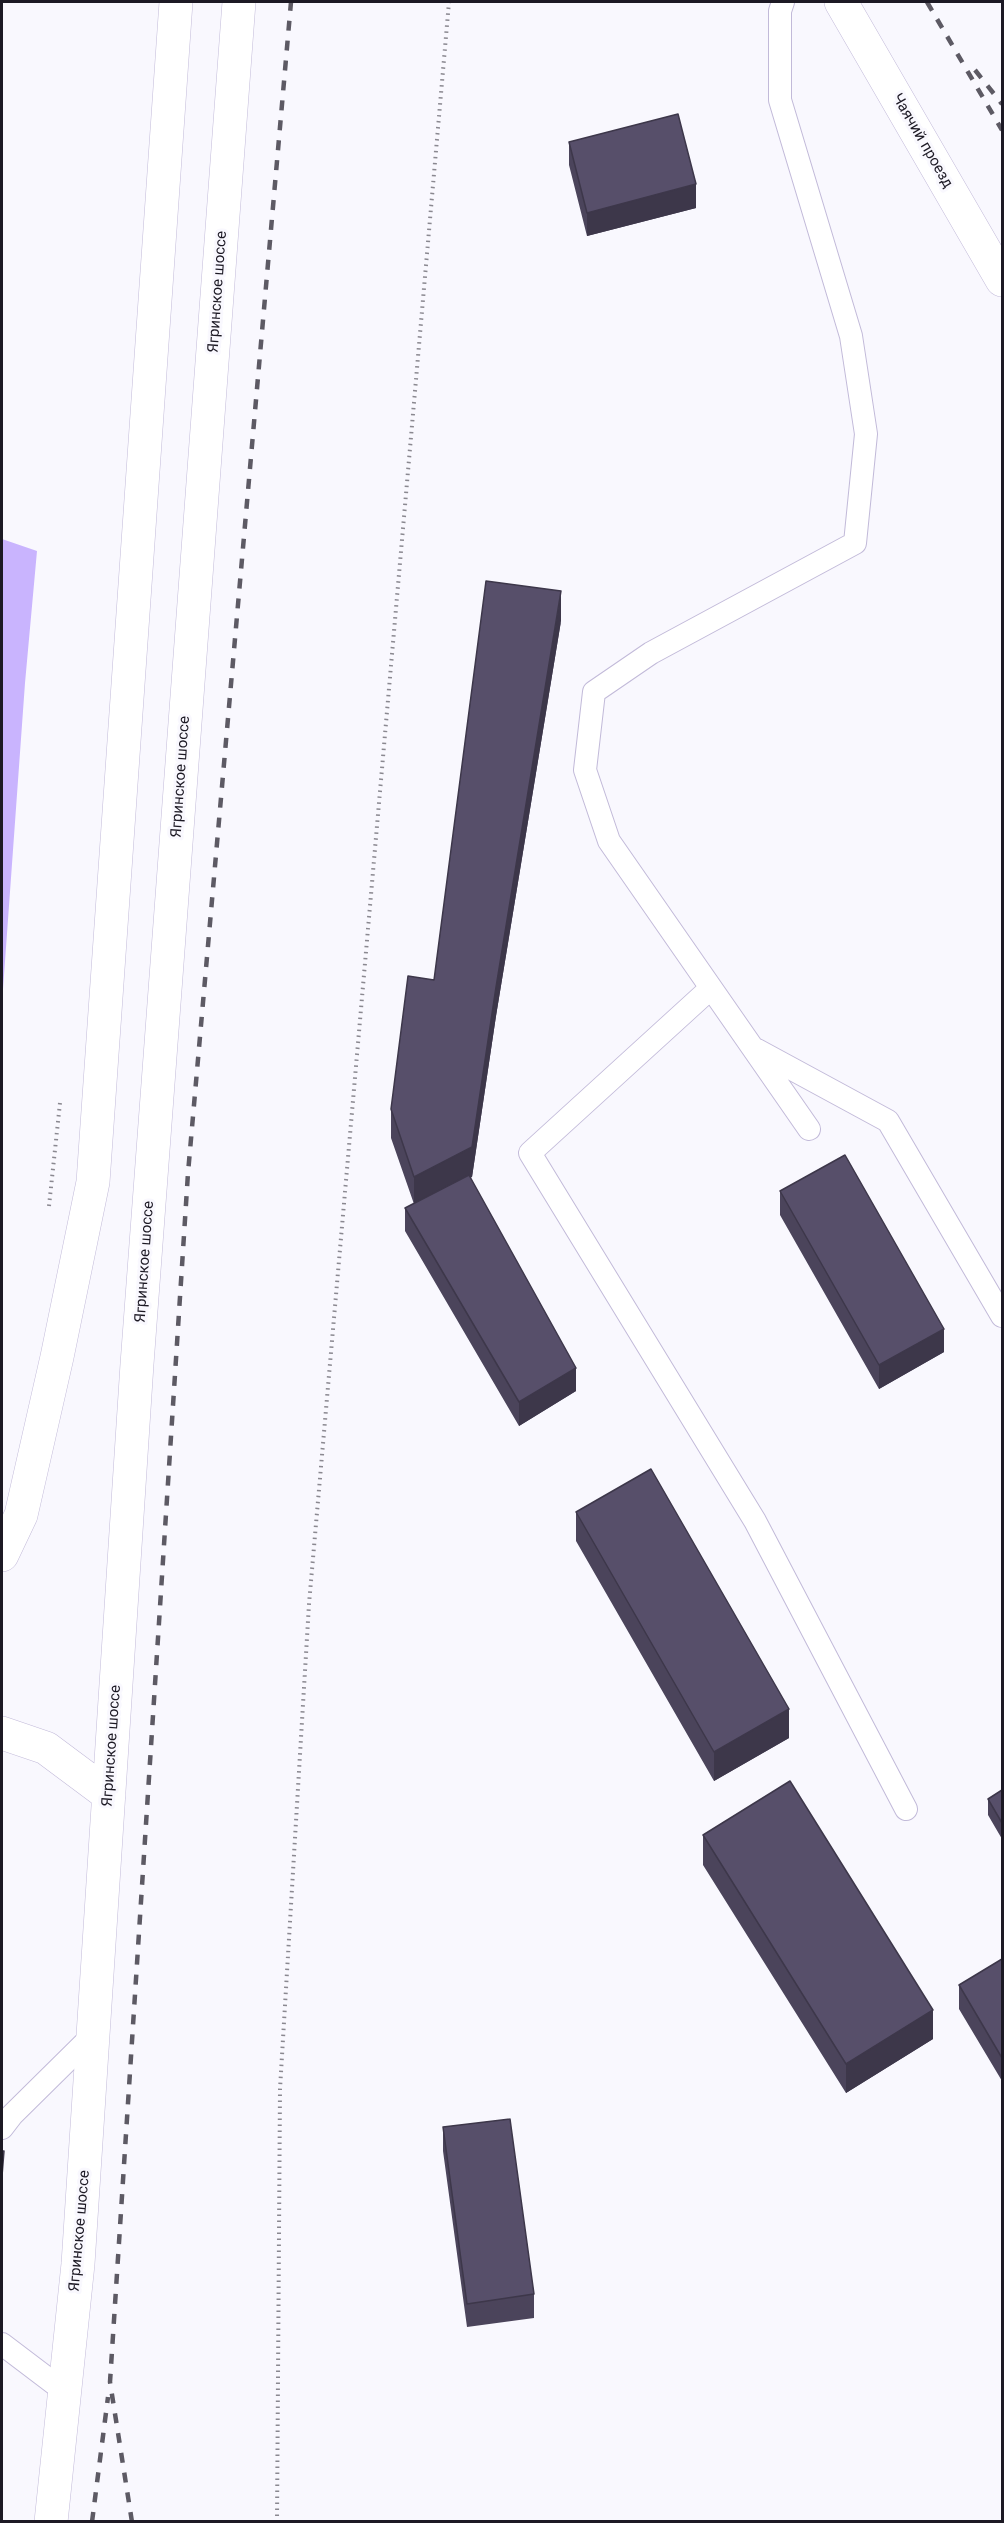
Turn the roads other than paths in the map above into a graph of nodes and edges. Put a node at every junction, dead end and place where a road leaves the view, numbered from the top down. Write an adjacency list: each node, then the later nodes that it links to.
1 (176, 2): 10 (main road)
2 (239, 2): 12 (main road, Ягринское шоссе)
3 (783, 2): 6 (lane)
4 (841, 2): 5 (main road, Чаячий проезд)
5 (1002, 280)
6 (711, 988): 7 (lane); 13 (lane)
7 (753, 1048): 8 (lane); 9 (lane)
8 (809, 1129)
9 (1002, 1317)
10 (2, 1555)
11 (2, 1733): 12 (main road)
12 (109, 1795): 14 (main road, Ягринское шоссе)
13 (906, 1809)
14 (94, 2034): 15 (lane); 17 (main road, Ягринское шоссе)
15 (2, 2128)
16 (2, 2344): 17 (lane)
17 (64, 2391): 18 (main road, Ягринское шоссе)
18 (51, 2522)

